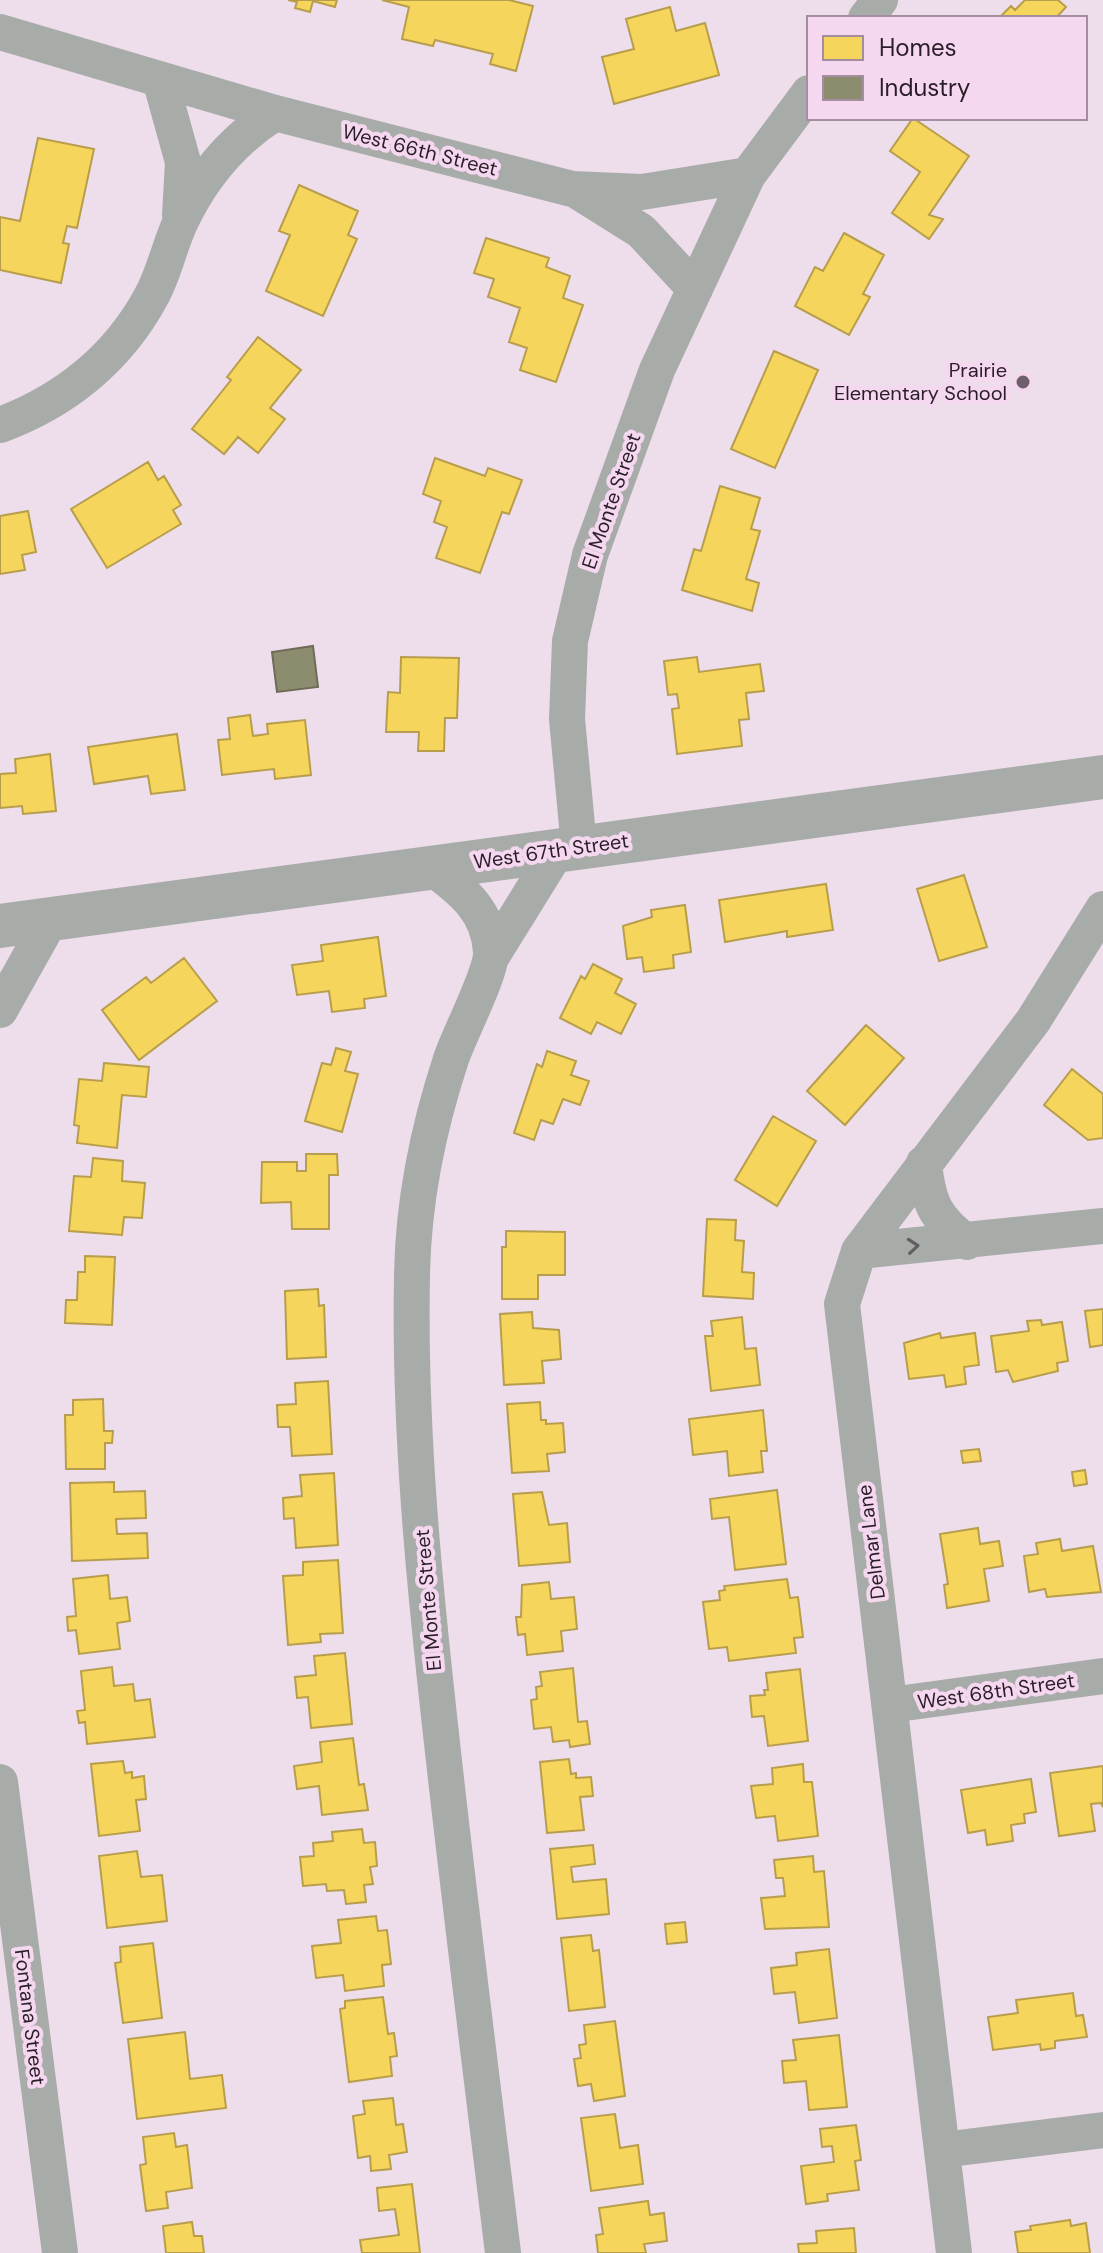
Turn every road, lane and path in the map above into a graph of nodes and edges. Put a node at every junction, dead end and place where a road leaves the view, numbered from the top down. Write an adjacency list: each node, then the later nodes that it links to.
1 (880, 0): 2 (street)
2 (868, 16)
3 (0, 32): 4 (street, West 66th Street)
4 (160, 79): 6 (street, West 66th Street); 9 (street)
5 (807, 96): 7 (street)
6 (275, 113): 8 (street, West 66th Street); 9 (street)
7 (748, 175): 8 (street, West 66th Street); 10 (street, El Monte Street)
8 (572, 189): 10 (street)
9 (179, 225): 11 (street)
10 (695, 289): 13 (street, El Monte Street)
11 (0, 425)
12 (1092, 787): 13 (street, West 67th Street)
13 (568, 849): 14 (street, West 67th Street); 18 (street, El Monte Street)
14 (432, 868): 16 (street, West 67th Street); 18 (street)
15 (1103, 909): 20 (street, Delmar Lane)
16 (51, 919): 17 (street, West 67th Street); 19 (street)
17 (0, 926)
18 (492, 956): 30 (street, El Monte Street)
19 (0, 1010)
20 (924, 1163): 22 (street); 23 (street, Delmar Lane)
21 (1103, 1226): 22 (street)
22 (967, 1242): 23 (street, one-way to 22)
23 (859, 1251): 25 (street, Delmar Lane)
24 (1103, 1676): 25 (street, West 68th Street)
25 (890, 1705): 28 (street, Delmar Lane)
26 (0, 1782): 29 (street, Fontana Street)
27 (1103, 2130): 28 (street)
28 (942, 2150): 31 (street, Delmar Lane)
29 (60, 2253)
30 (503, 2253)
31 (954, 2253)

